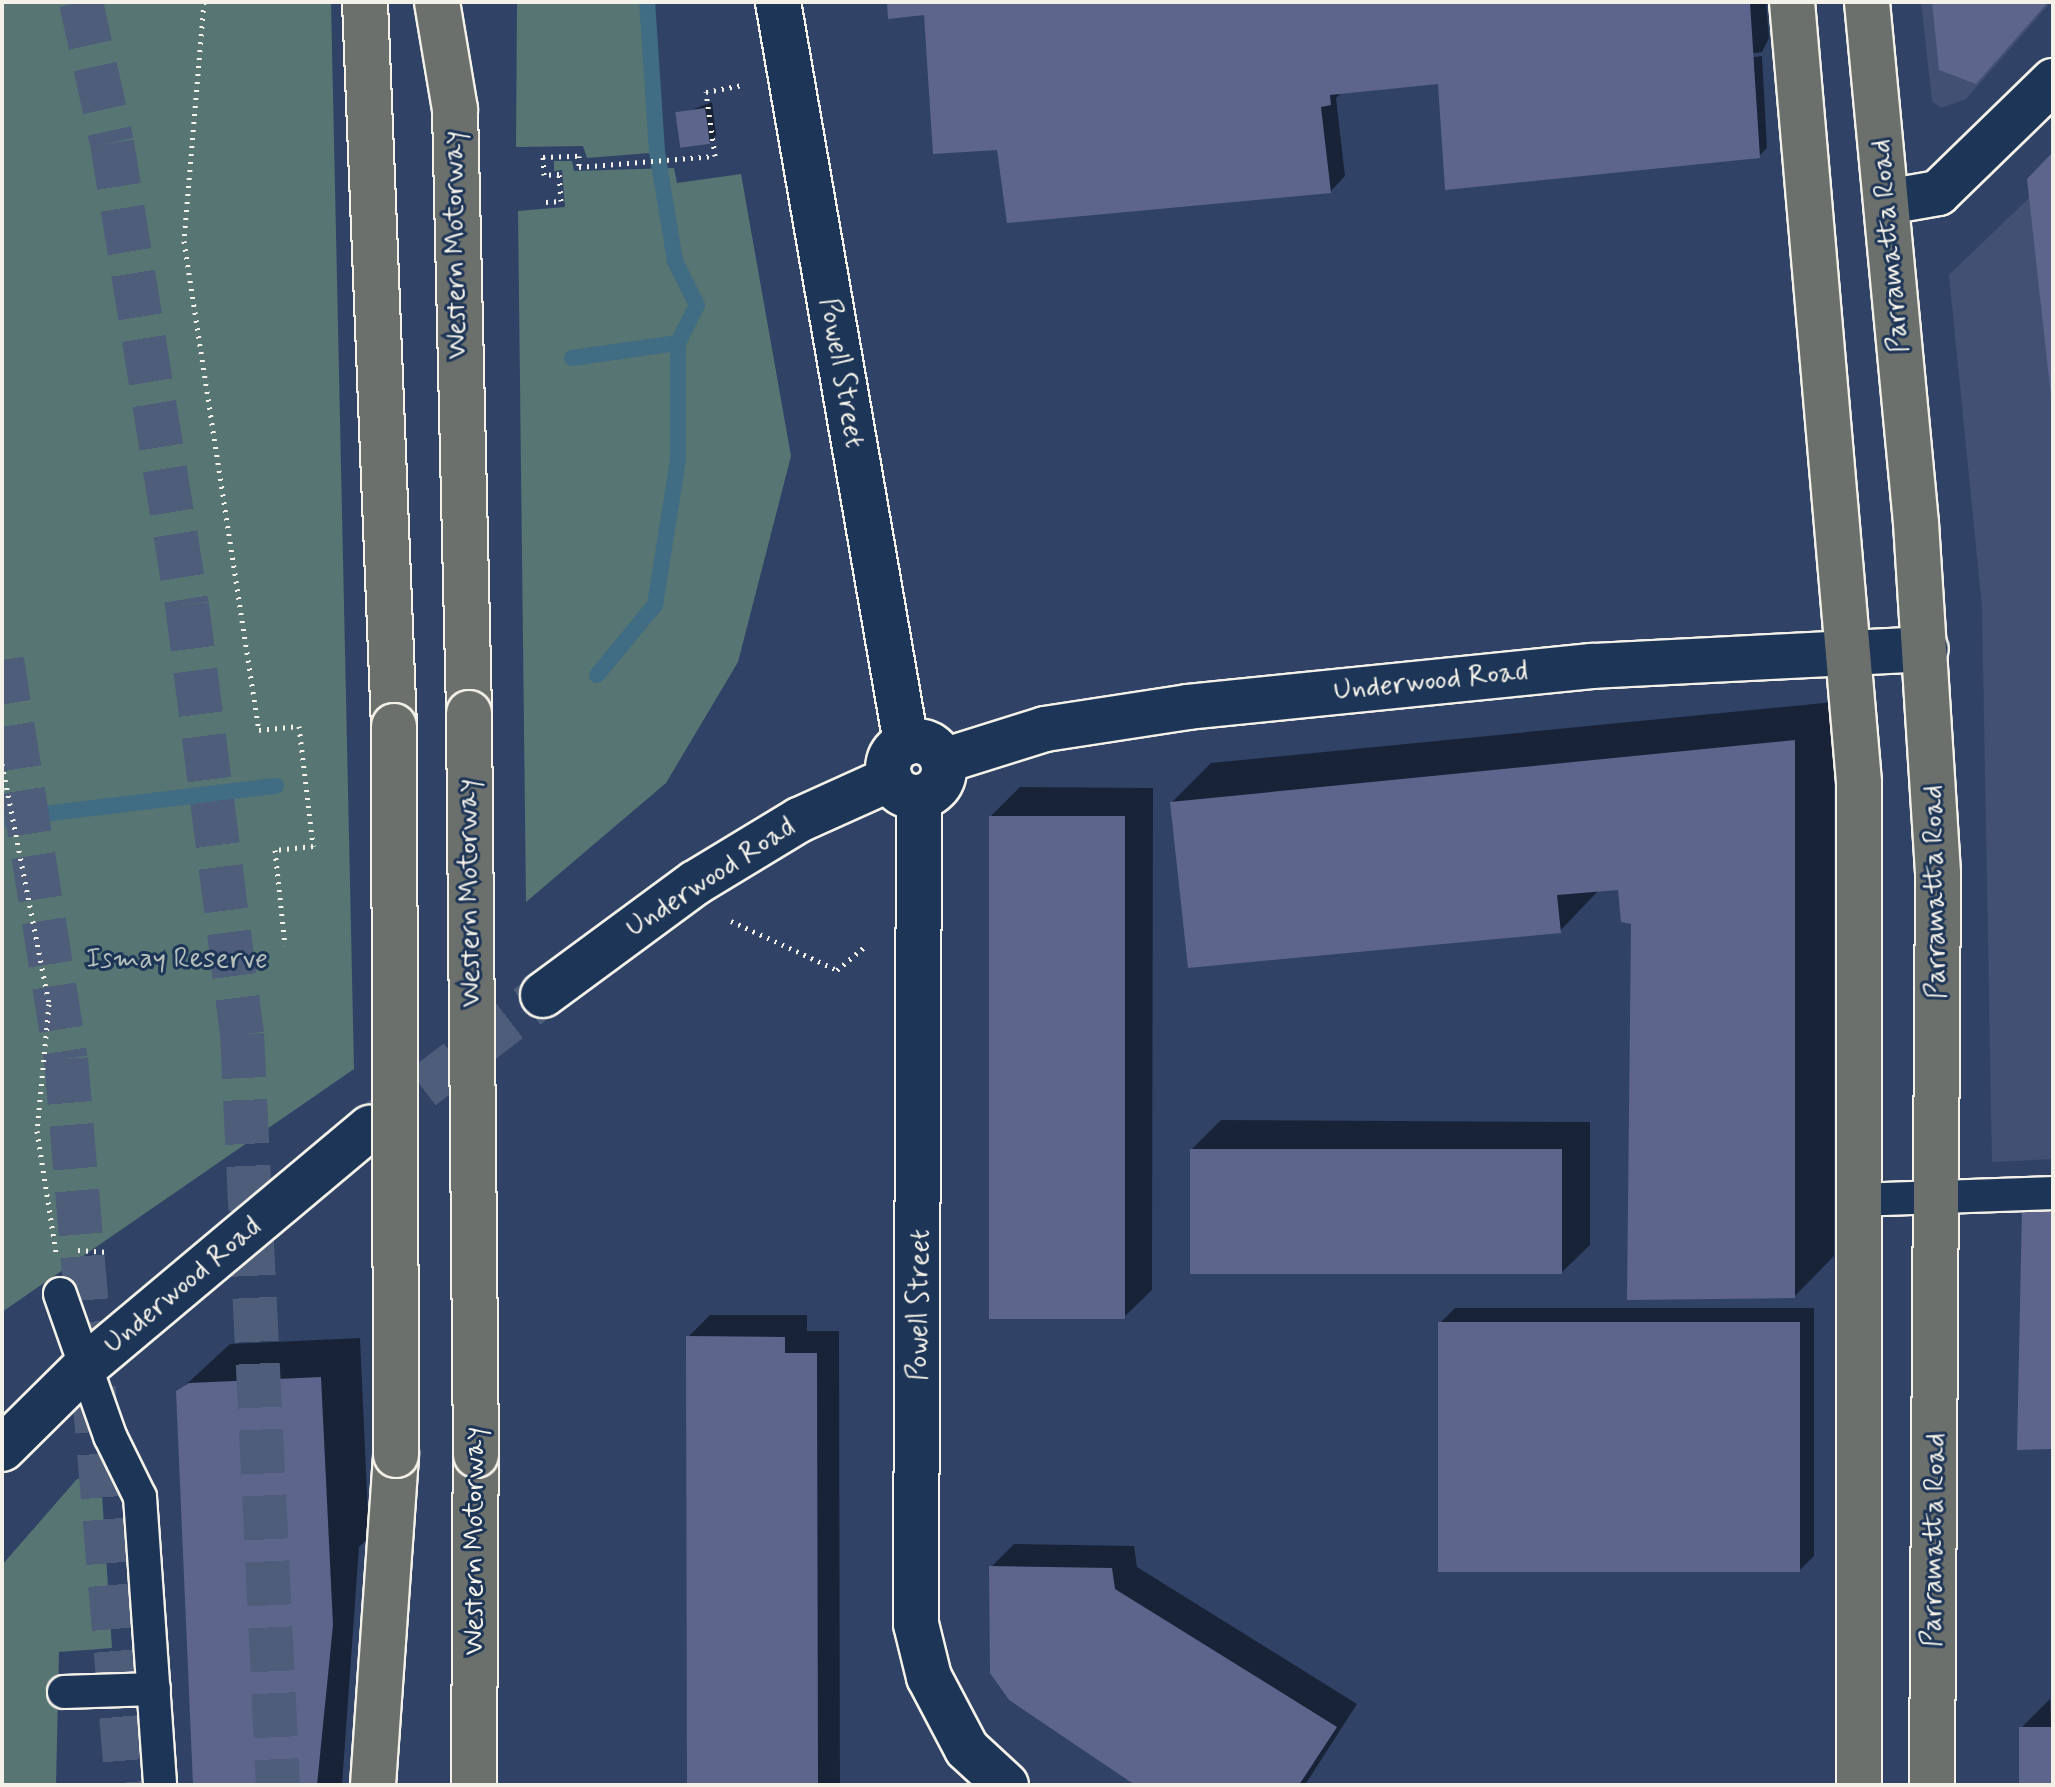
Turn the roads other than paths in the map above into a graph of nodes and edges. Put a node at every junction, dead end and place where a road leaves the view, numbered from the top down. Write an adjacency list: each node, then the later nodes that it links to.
1 (365, 2): 24 (highway, bridge)
2 (437, 2): 8 (highway, Western Motorway)
3 (463, 2): 8 (highway)
4 (778, 2): 12 (street, Powell Street)
5 (1792, 2): 11 (highway)
6 (1867, 2): 9 (highway, Parramatta Road)
7 (2053, 81): 9 (street)
8 (455, 109): 25 (highway, Western Motorway, bridge)
9 (1887, 202): 10 (highway, Parramatta Road)
10 (1926, 649): 11 (street, Underwood Road); 16 (highway, Parramatta Road)
11 (1852, 653): 12 (street, Underwood Road); 17 (highway)
12 (914, 770): 13 (street, Underwood Road); 26 (street, Powell Street)
13 (543, 995)
14 (370, 1128): 19 (street, Underwood Road)
15 (2053, 1193): 16 (lane)
16 (1939, 1199): 17 (lane); 28 (highway, Parramatta Road)
17 (1857, 1200): 27 (highway)
18 (60, 1294): 19 (lane)
19 (86, 1366): 20 (street, Underwood Road); 21 (lane)
20 (2, 1449)
21 (154, 1689): 22 (lane); 23 (lane)
22 (64, 1692)
23 (160, 1785)
24 (373, 1785)
25 (474, 1785)
26 (1006, 1785)
27 (1859, 1785)
28 (1932, 1785)

